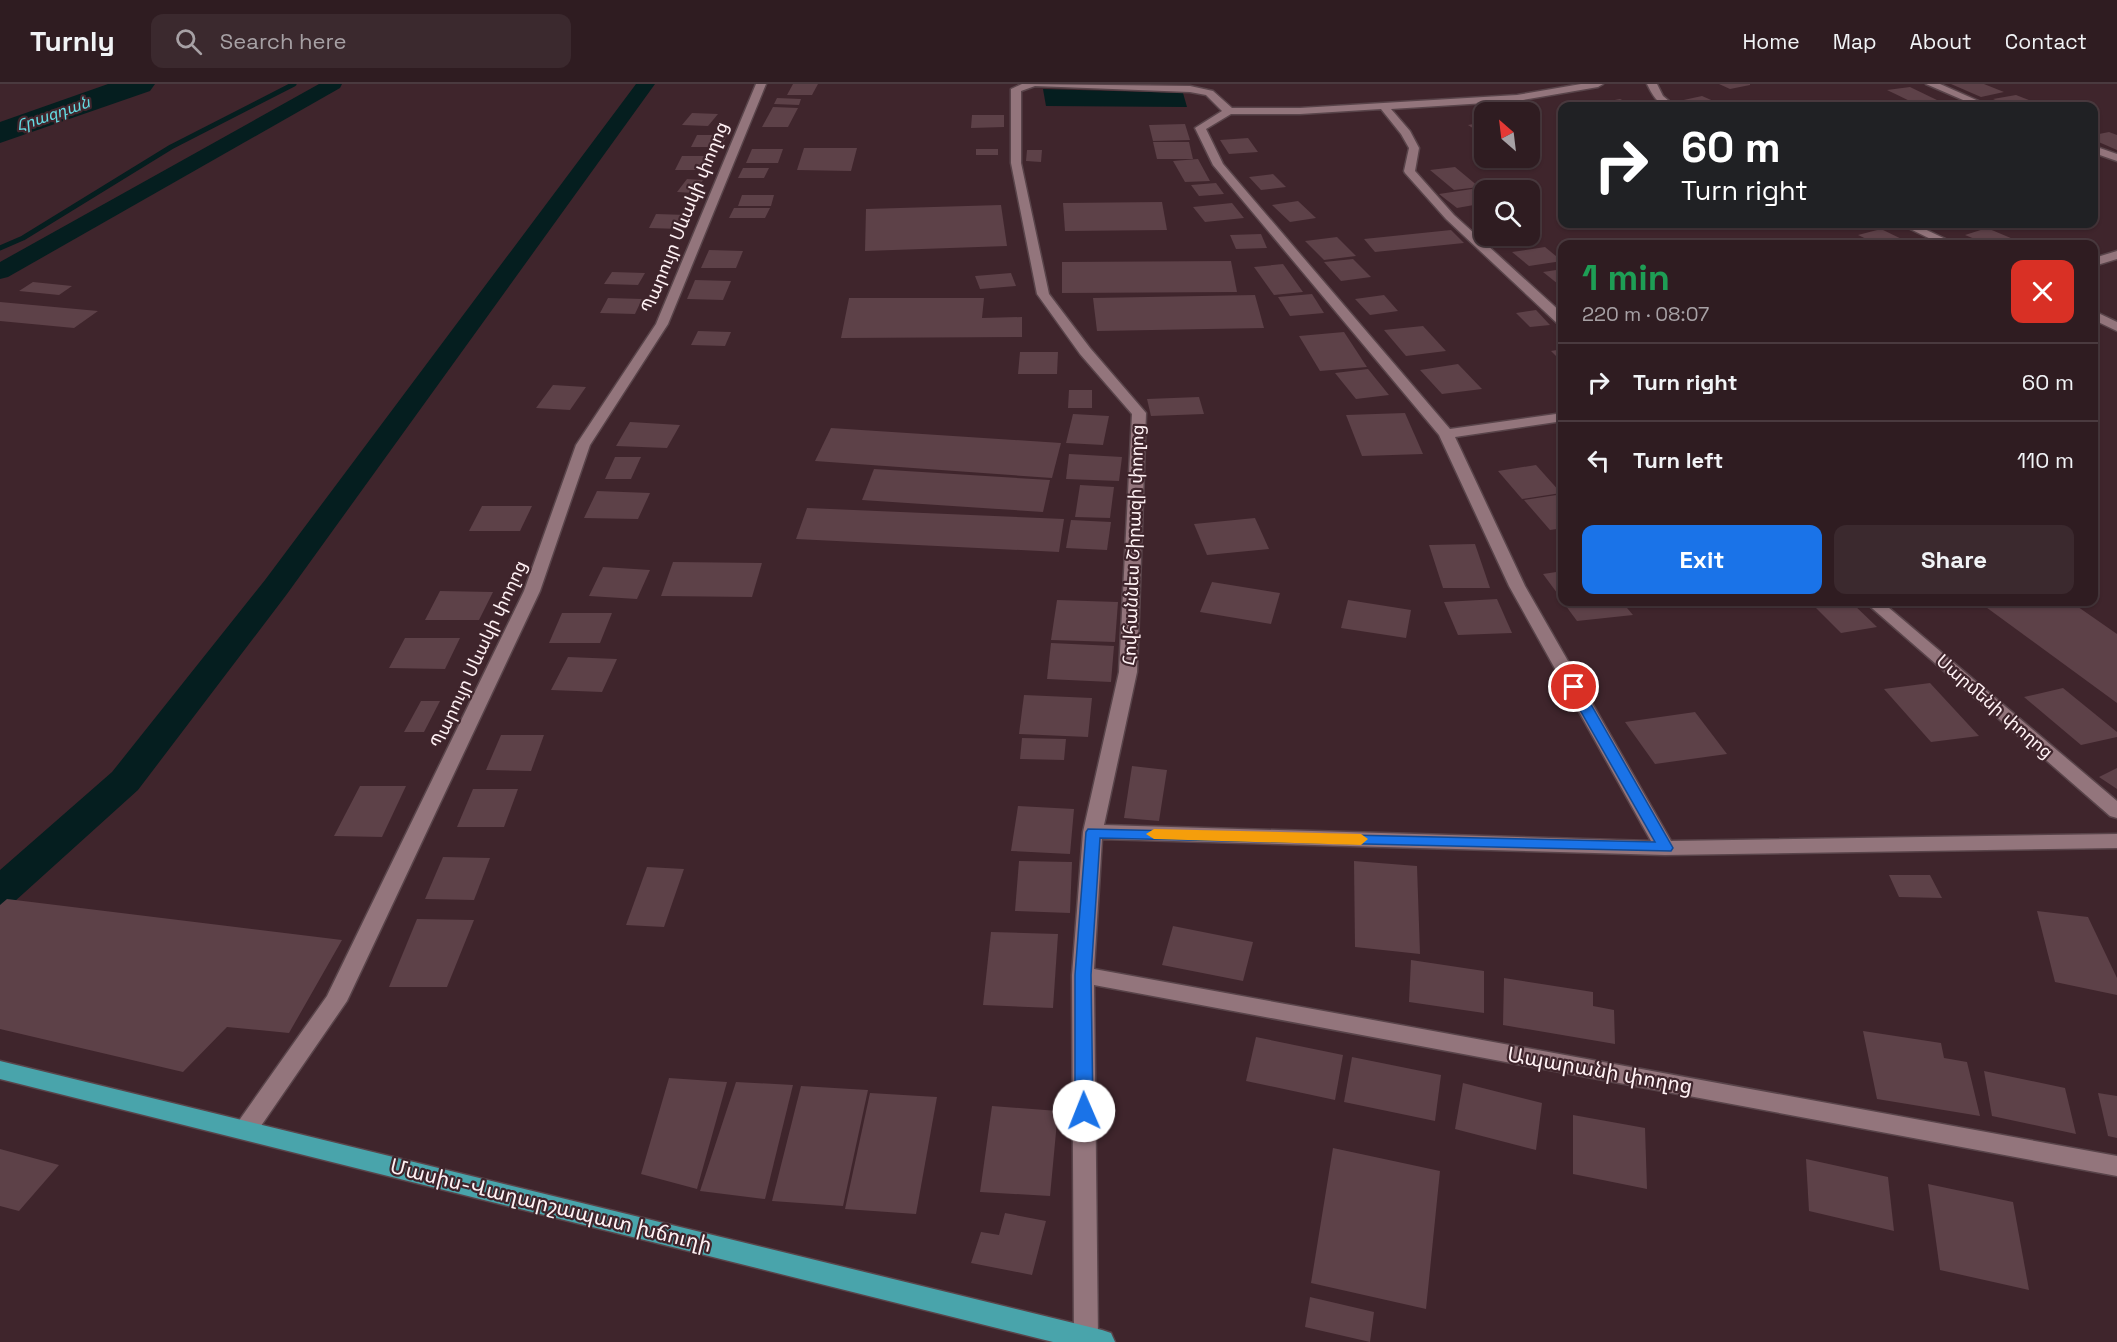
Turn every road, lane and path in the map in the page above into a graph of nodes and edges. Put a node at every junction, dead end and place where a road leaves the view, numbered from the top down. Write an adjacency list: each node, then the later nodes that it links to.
1 (761, 84): 29 (street, Պարույր Սևակի փողոց)
2 (1032, 84): 24 (street, Հովհաննես Շիրազի փողոց)
3 (1038, 84): 10 (street)
4 (1598, 84): 9 (street)
5 (1652, 84): 7 (street)
6 (1931, 84): 8 (street)
7 (1664, 102)
8 (1975, 102)
9 (1384, 106): 10 (street); 17 (street)
10 (1228, 111): 21 (street)
11 (2098, 151): 12 (street)
12 (2117, 158)
13 (1915, 228): 14 (street)
14 (1941, 240)
15 (2117, 255): 16 (street)
16 (2098, 261)
17 (1558, 316)
18 (2098, 317): 19 (street)
19 (2117, 327)
20 (1558, 418): 21 (street)
21 (1446, 434): 26 (street)
22 (1878, 606): 23 (street, Սարմենի փողոց)
23 (2117, 811)
24 (1093, 832): 26 (street); 27 (street, Հովհաննես Շիրազի փողոց)
25 (2117, 841): 26 (street)
26 (1665, 848)
27 (1083, 975): 30 (street, Ապարանի փողոց); 31 (street, Հովհաննես Շիրազի փողոց)
28 (0, 1070): 29 (main road, Մասիս-Վաղարշապատ խճուղի)
29 (246, 1129): 31 (main road, Մասիս-Վաղարշապատ խճուղի)
30 (2117, 1166)
31 (1094, 1340)

